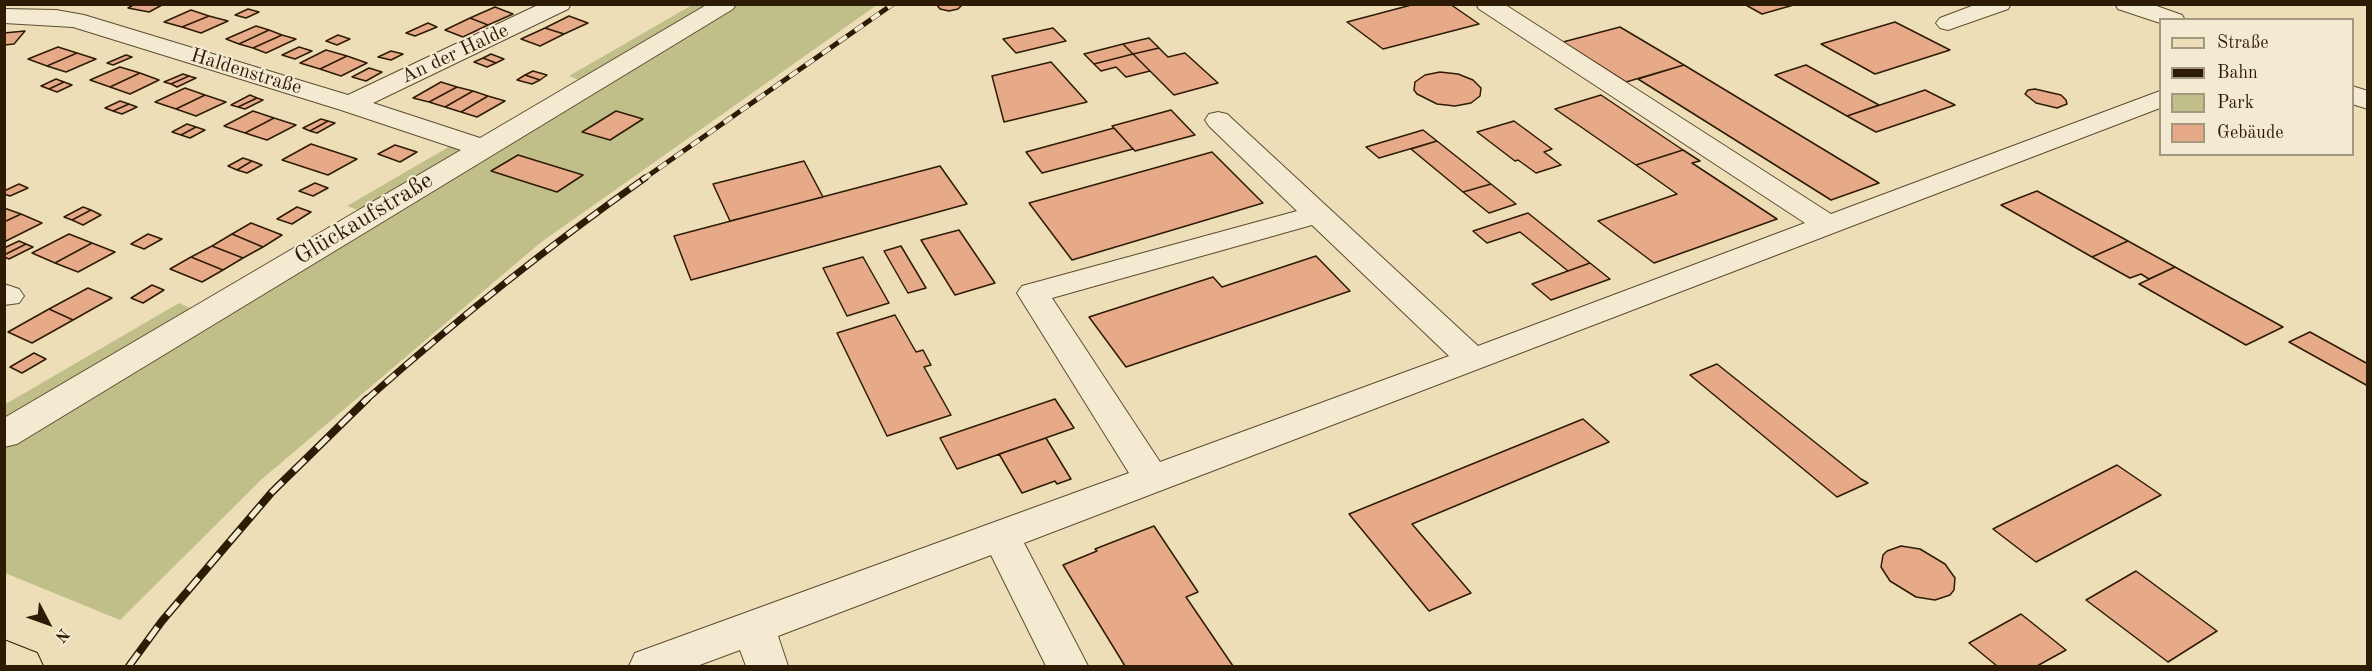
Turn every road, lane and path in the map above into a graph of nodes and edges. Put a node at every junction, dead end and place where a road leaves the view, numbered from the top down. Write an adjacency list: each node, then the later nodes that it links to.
1 (560, 4): 11 (street, An der Halde)
2 (1487, 4): 15 (street)
3 (2000, 4): 8 (street)
4 (2126, 4): 7 (street)
5 (719, 8): 9 (street); 13 (street, Glückaufstraße)
6 (4, 16): 11 (street, Haldenstraße)
7 (2168, 18)
8 (1948, 23)
9 (667, 66)
10 (2159, 99): 15 (street)
11 (350, 104): 13 (street, Haldenstraße)
12 (1218, 120): 14 (street)
13 (483, 148): 17 (street, Glückaufstraße)
14 (1318, 214): 16 (street); 18 (street)
15 (1828, 225): 16 (street)
16 (1473, 360): 18 (street)
17 (4, 435)
18 (1152, 480): 19 (street)
19 (1001, 536): 20 (street); 25 (street)
20 (754, 628): 23 (street); 24 (street)
21 (4, 658): 22 (main road)
22 (22, 666)
23 (650, 666)
24 (767, 666)
25 (1067, 666)

